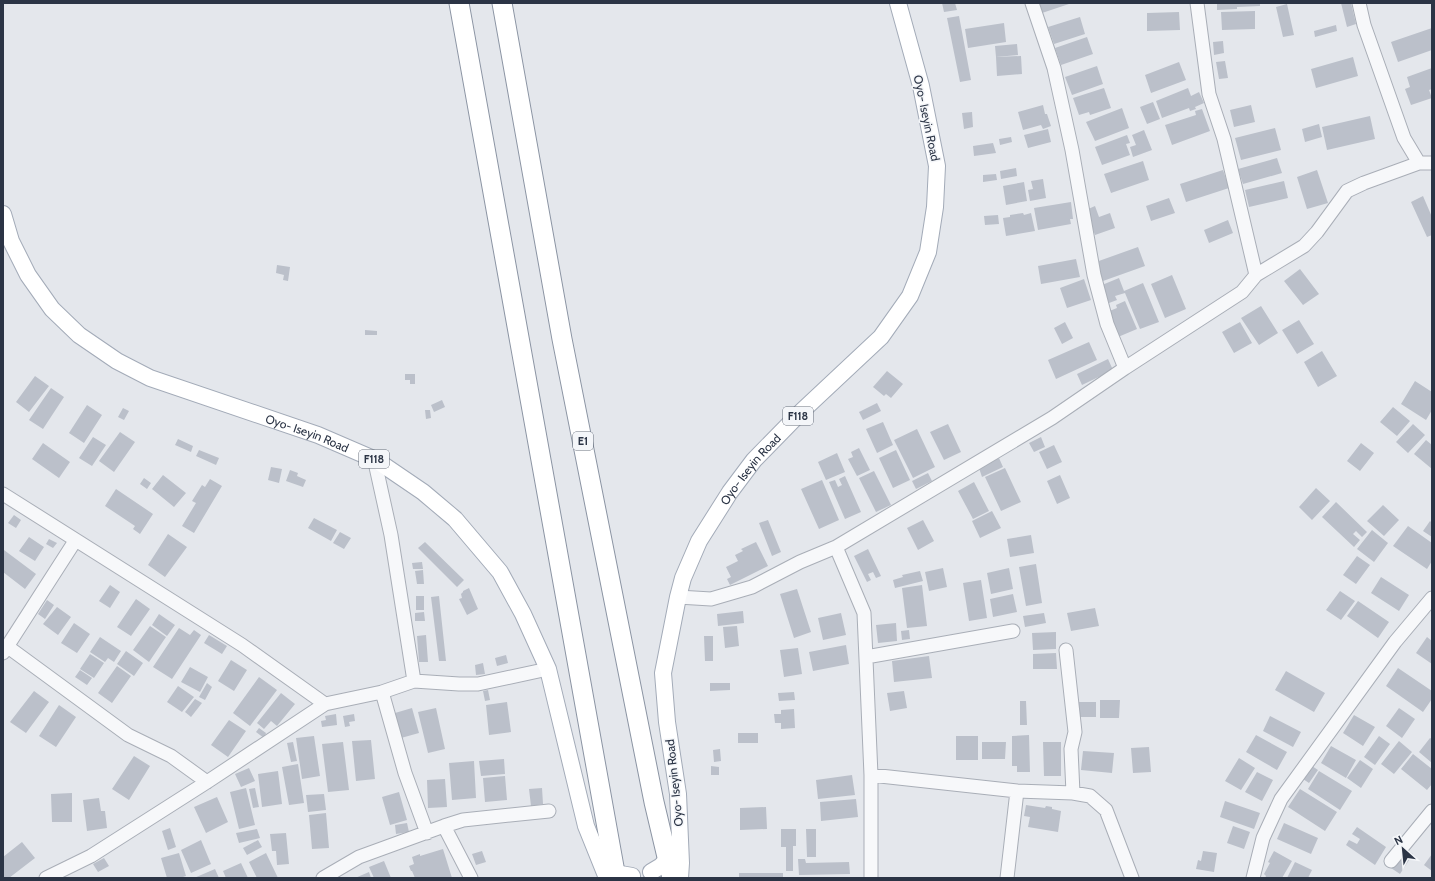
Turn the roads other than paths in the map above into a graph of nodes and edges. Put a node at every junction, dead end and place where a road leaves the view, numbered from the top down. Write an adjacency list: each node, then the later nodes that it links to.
1 (459, 3): 37 (highway)
2 (502, 3): 34 (highway, E1)
3 (898, 3): 15 (main road, Oyo- Iseyin Road / F118)
4 (1032, 3): 10 (street)
5 (1197, 3): 9 (street)
6 (1359, 3): 7 (street)
7 (1425, 163): 9 (street)
8 (3, 214): 21 (main road, Oyo- Iseyin Road / F118)
9 (1256, 275): 10 (street)
10 (1125, 368): 14 (street)
11 (376, 467): 22 (street)
12 (3, 494): 13 (street)
13 (75, 541): 18 (street); 24 (street)
14 (836, 547): 15 (street); 20 (street)
15 (678, 597): 33 (main road, Oyo- Iseyin Road / F118)
16 (1432, 598): 46 (street)
17 (1013, 631): 20 (street)
18 (5, 650): 26 (street)
19 (1066, 650): 28 (street)
20 (866, 657): 25 (street)
21 (548, 669): 22 (street); 37 (main road, Oyo- Iseyin Road / F118)
22 (414, 681): 23 (street)
23 (382, 692): 24 (street); 32 (street)
24 (325, 704): 26 (street)
25 (871, 775): 27 (street); 43 (street)
26 (207, 782): 38 (street)
27 (1017, 791): 28 (street); 44 (street)
28 (1073, 793): 45 (street)
29 (548, 811): 31 (street)
30 (1432, 811): 35 (street)
31 (444, 826): 32 (street); 40 (street)
32 (427, 833): 39 (street)
33 (680, 841): 34 (main road); 42 (main road, Oyo- Iseyin Road)
34 (668, 859): 36 (main road); 41 (highway, E1)
35 (1391, 861)
36 (656, 875): 37 (main road)
37 (620, 877)
38 (46, 878)
39 (323, 878)
40 (471, 878)
41 (672, 878)
42 (680, 878)
43 (872, 878)
44 (1007, 878)
45 (1132, 878)
46 (1253, 878)

